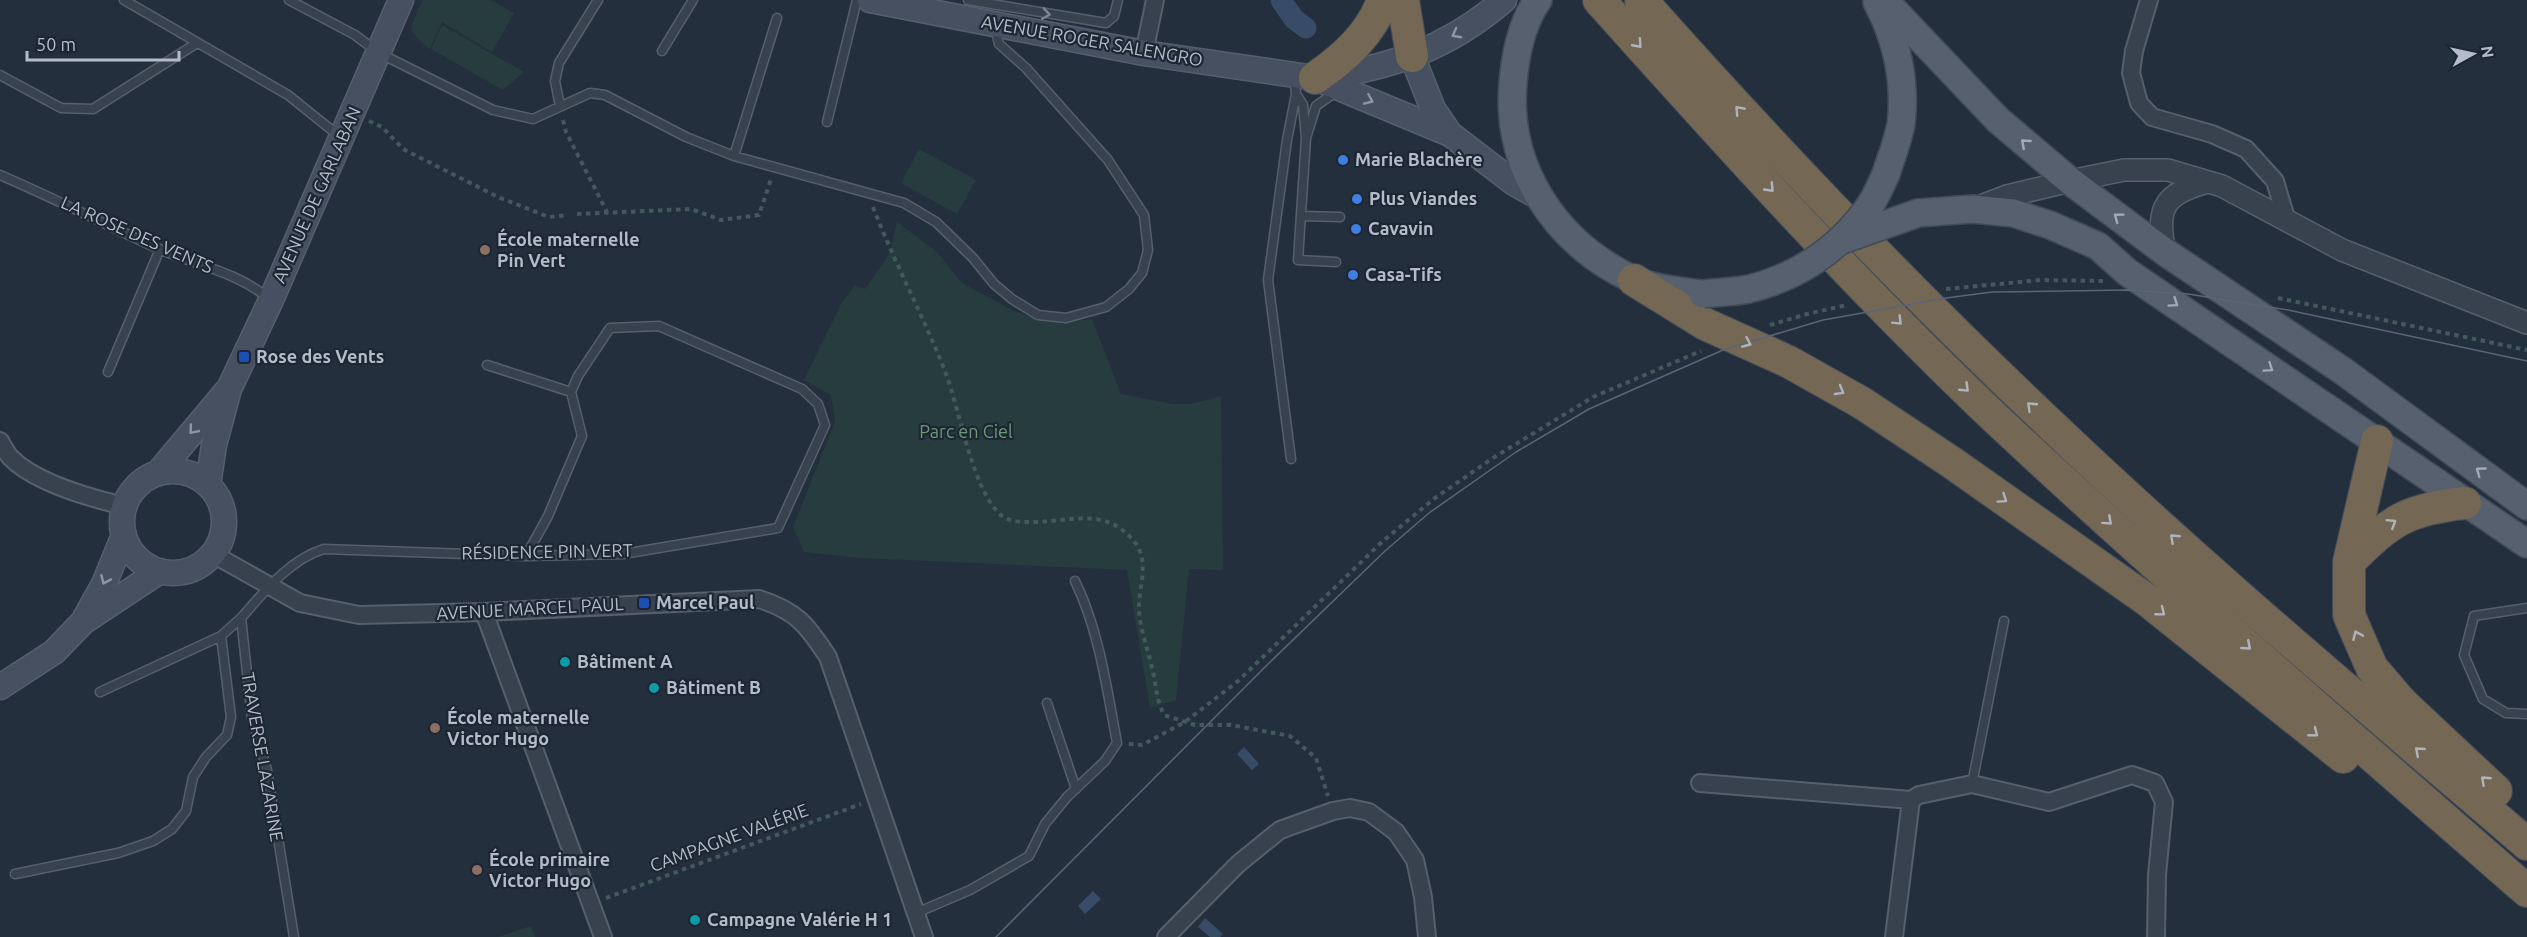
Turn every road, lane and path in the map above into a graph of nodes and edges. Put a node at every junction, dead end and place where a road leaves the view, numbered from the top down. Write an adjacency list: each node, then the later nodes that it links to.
1 (124, 0): 22 (lane)
2 (289, 0): 24 (lane)
3 (401, 0): 24 (main road, AVENUE DE GARLABAN)
4 (597, 0): 29 (lane)
5 (693, 0): 23 (lane)
6 (857, 0): 31 (lane)
7 (870, 0): 21 (main road, AVENUE ROGER SALENGRO)
8 (968, 0): 9 (lane, one-way to 9)
9 (1118, 0)
10 (1155, 0): 25 (street)
11 (1383, 0): 28 (highway)
12 (1403, 0): 26 (highway)
13 (1504, 0): 26 (main road, one-way to 26)
14 (1599, 0): 58 (highway, one-way to 58)
15 (1641, 0): 55 (highway, one-way to 15)
16 (1875, 0): 49 (main road, bridge)
17 (1884, 0): 38 (main road, one-way to 17)
18 (2149, 0): 48 (street)
19 (1536, 4): 41 (main road)
20 (777, 18): 35 (lane)
21 (995, 24): 25 (main road, AVENUE ROGER SALENGRO); 40 (lane)
22 (197, 43): 27 (lane); 33 (lane)
23 (662, 51)
24 (379, 53): 29 (lane); 30 (main road, AVENUE DE GARLABAN)
25 (1144, 53): 28 (main road, AVENUE ROGER SALENGRO)
26 (1412, 56): 28 (main road); 32 (main road)
27 (0, 75)
28 (1311, 84): 32 (main road, one-way to 32); 34 (lane); 34 (lane); 70 (lane)
29 (560, 105): 35 (lane); 43 (path)
30 (352, 114): 33 (main road, AVENUE DE GARLABAN); 45 (path)
31 (827, 122)
32 (1450, 134): 41 (main road)
33 (341, 138): 57 (main road, AVENUE DE GARLABAN)
34 (1306, 138): 46 (lane)
35 (734, 156): 36 (lane)
36 (775, 166): 40 (lane); 43 (path)
37 (0, 175): 50 (lane, LA ROSE DES VENTS)
38 (2070, 181): 39 (street); 42 (street); 52 (main road, one-way to 38)
39 (2208, 182): 48 (street); 52 (street)
40 (867, 192): 94 (path)
41 (1537, 196): 54 (main road)
42 (1973, 209): 49 (main road, bridge); 53 (main road)
43 (607, 212): 44 (path)
44 (578, 214)
45 (567, 215)
46 (1301, 216): 47 (lane); 51 (lane)
47 (1340, 217)
48 (2286, 218): 59 (street)
49 (1840, 241): 54 (main road, bridge)
50 (160, 249): 57 (lane, LA ROSE DES VENTS); 65 (lane)
51 (1336, 262)
52 (2178, 262): 62 (main road)
53 (2116, 276): 55 (path); 69 (main road, one-way to 69)
54 (1634, 279): 61 (highway)
55 (1924, 289): 103 (highway, one-way to 55)
56 (2276, 298): 63 (path)
57 (271, 300): 66 (main road, AVENUE DE GARLABAN)
58 (1865, 300): 60 (path); 105 (highway, one-way to 105)
59 (2527, 323)
60 (1762, 328)
61 (1705, 337): 94 (path); 107 (highway, one-way to 107)
62 (2284, 337): 69 (main road); 75 (main road, one-way to 62)
63 (2527, 350)
64 (487, 365): 67 (lane)
65 (108, 372)
66 (229, 389): 71 (main road, AVENUE DE GARLABAN, one-way to 71); 72 (main road, AVENUE DE GARLABAN)
67 (571, 392): 79 (lane); 79 (lane, RÉSIDENCE PIN VERT)
68 (0, 441): 74 (street)
69 (2377, 441): 73 (main road); 80 (highway)
70 (1291, 459)
71 (158, 473): 72 (main road); 74 (main road)
72 (208, 485): 78 (main road)
73 (2465, 503): 77 (main road); 80 (highway, one-way to 73)
74 (124, 506): 76 (main road)
75 (2527, 506)
76 (124, 536): 81 (main road); 88 (main road, one-way to 88)
77 (2527, 544)
78 (213, 554): 81 (main road); 83 (street, AVENUE MARCEL PAUL)
79 (526, 556): 83 (lane, RÉSIDENCE PIN VERT)
80 (2349, 562): 102 (highway, one-way to 80)
81 (160, 571): 88 (main road)
82 (1075, 581): 95 (lane)
83 (269, 586): 85 (street, AVENUE MARCEL PAUL); 86 (lane)
84 (2527, 608): 93 (lane)
85 (484, 612): 99 (street, AVENUE MARCEL PAUL); 106 (street)
86 (241, 618): 89 (lane); 109 (lane, TRAVERSE LAZARINE)
87 (2004, 621): 97 (lane)
88 (82, 622): 90 (main road)
89 (221, 636): 91 (lane); 104 (lane)
90 (0, 687)
91 (100, 692)
92 (1047, 703): 98 (lane)
93 (2527, 714)
94 (1185, 722): 95 (path); 101 (path)
95 (1117, 743): 98 (lane)
96 (1700, 783): 100 (street)
97 (1972, 784): 100 (street); 115 (street)
98 (1076, 789): 108 (lane)
99 (877, 798): 106 (path, CAMPAGNE VALÉRIE); 108 (street, AVENUE MARCEL PAUL)
100 (1911, 800): 114 (street)
101 (1333, 811): 112 (street); 113 (street)
102 (2527, 821)
103 (2527, 844)
104 (15, 874)
105 (2527, 891)
106 (591, 903): 110 (street)
107 (2527, 904)
108 (916, 913): 111 (street, AVENUE MARCEL PAUL)
109 (294, 937)
110 (603, 937)
111 (924, 937)
112 (1166, 937)
113 (1426, 937)
114 (1894, 937)
115 (2156, 937)

